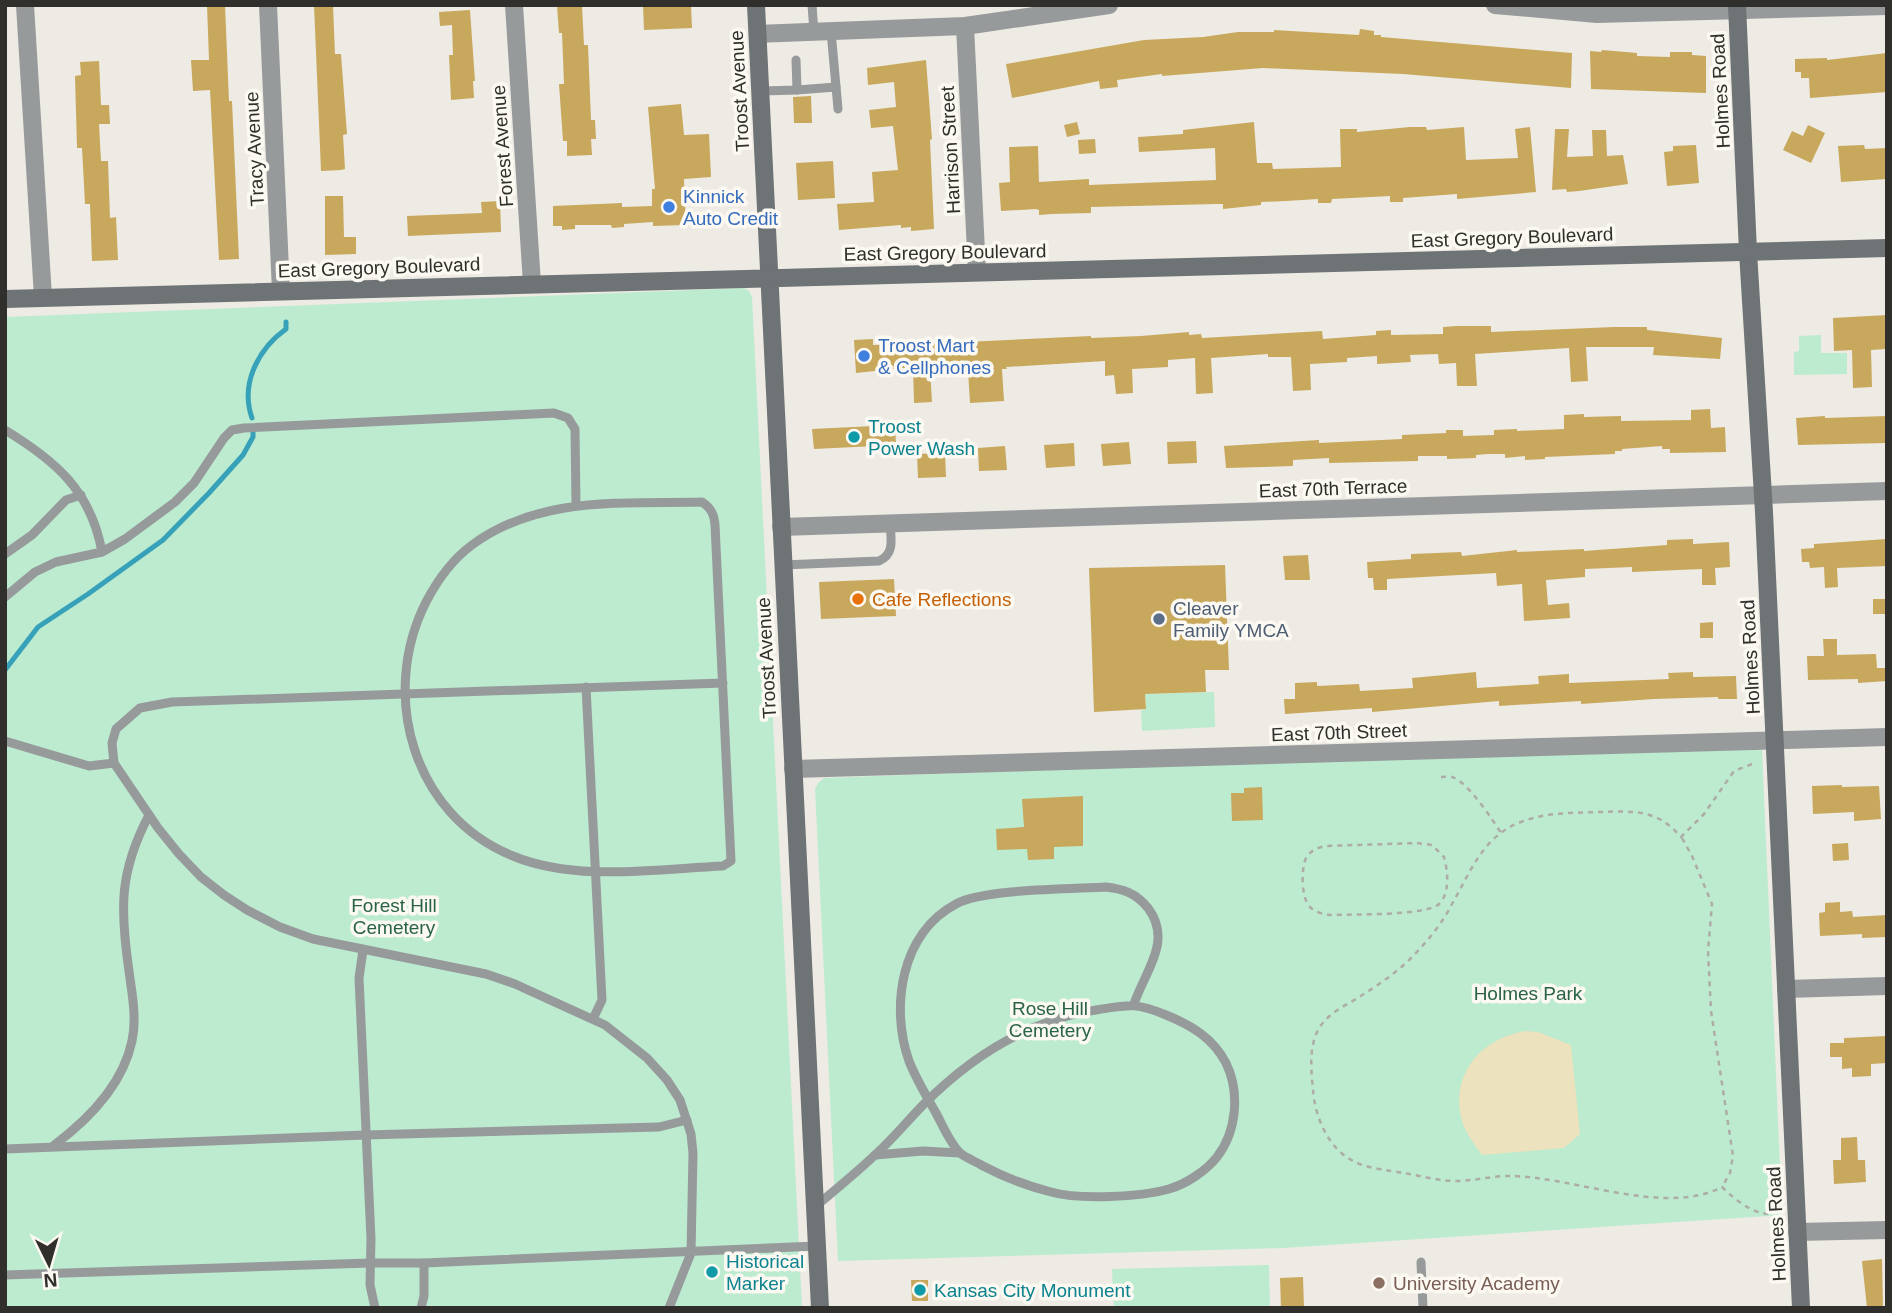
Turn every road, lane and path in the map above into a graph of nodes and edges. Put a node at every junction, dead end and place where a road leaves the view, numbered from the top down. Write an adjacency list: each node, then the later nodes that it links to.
1 (25, 5): 24 (street)
2 (268, 5): 23 (street, Tracy Avenue)
3 (514, 5): 22 (street, Forest Avenue)
4 (756, 5): 12 (main road, Troost Avenue)
5 (812, 5): 11 (lane)
6 (1109, 5): 10 (street)
7 (1494, 5): 9 (street)
8 (1887, 6): 9 (street)
9 (1737, 9): 19 (main road, Holmes Road)
10 (965, 26): 11 (street); 20 (street, Harrison Street)
11 (822, 32): 12 (street); 14 (lane)
12 (758, 34): 16 (main road, Troost Avenue)
13 (796, 60): 15 (lane)
14 (836, 87): 15 (lane); 17 (lane)
15 (797, 90): 16 (lane)
16 (760, 91): 21 (main road, Troost Avenue)
17 (838, 109)
18 (1887, 248): 19 (main road, East Gregory Boulevard)
19 (1748, 252): 20 (main road, East Gregory Boulevard); 29 (main road, Holmes Road)
20 (977, 272): 21 (main road, East Gregory Boulevard)
21 (769, 277): 22 (main road, East Gregory Boulevard); 32 (main road, Troost Avenue)
22 (532, 284): 23 (main road, East Gregory Boulevard)
23 (281, 291): 24 (main road, East Gregory Boulevard)
24 (43, 298): 25 (main road, East Gregory Boulevard)
25 (5, 299)
26 (5, 429): 28 (lane)
27 (1887, 491): 29 (street, East 70th Terrace)
28 (81, 495): 33 (lane); 34 (lane)
29 (1763, 495): 31 (street, East 70th Terrace); 41 (main road, Holmes Road)
30 (576, 505): 33 (lane); 37 (lane); 39 (lane)
31 (890, 523): 32 (street, East 70th Terrace); 35 (lane)
32 (781, 527): 35 (main road, Troost Avenue)
33 (102, 552): 36 (lane)
34 (5, 555)
35 (783, 565): 45 (main road, Troost Avenue)
36 (5, 597)
37 (723, 682): 38 (lane); 51 (lane)
38 (586, 687): 39 (lane); 51 (lane)
39 (404, 694): 43 (lane); 51 (lane)
40 (1887, 737): 41 (street, East 70th Street)
41 (1775, 740): 45 (street, East 70th Street); 54 (main road, Holmes Road)
42 (6, 742): 43 (lane)
43 (114, 763): 47 (lane)
44 (1752, 764): 49 (path)
45 (793, 769): 65 (main road, Troost Avenue)
46 (1441, 777): 48 (path)
47 (149, 815): 52 (lane); 60 (lane)
48 (1501, 833): 49 (path); 64 (path)
49 (1681, 837): 64 (path)
50 (1374, 845): 50 (path)
51 (595, 871): 56 (lane)
52 (363, 950): 56 (lane); 59 (lane)
53 (1887, 986): 54 (street)
54 (1786, 989): 68 (main road, Holmes Road)
55 (1134, 1004): 57 (lane); 57 (lane); 62 (lane)
56 (593, 1019): 58 (lane)
57 (929, 1100): 62 (lane); 63 (lane)
58 (687, 1120): 59 (lane); 70 (lane)
59 (366, 1135): 60 (lane); 72 (lane)
60 (52, 1147): 61 (lane)
61 (5, 1149)
62 (960, 1153): 63 (lane)
63 (875, 1155): 65 (lane)
64 (1722, 1187): 66 (path)
65 (815, 1207): 69 (main road, Troost Avenue)
66 (1772, 1214)
67 (1887, 1230): 68 (street)
68 (1797, 1232): 80 (main road, Holmes Road)
69 (817, 1246): 70 (lane); 78 (main road, Troost Avenue)
70 (691, 1253): 73 (lane); 77 (lane)
71 (1421, 1262): 79 (lane)
72 (370, 1263): 73 (lane); 74 (lane); 75 (lane)
73 (424, 1263): 76 (lane)
74 (5, 1275)
75 (375, 1308)
76 (421, 1308)
77 (669, 1308)
78 (820, 1308)
79 (1423, 1308)
80 (1801, 1308)

